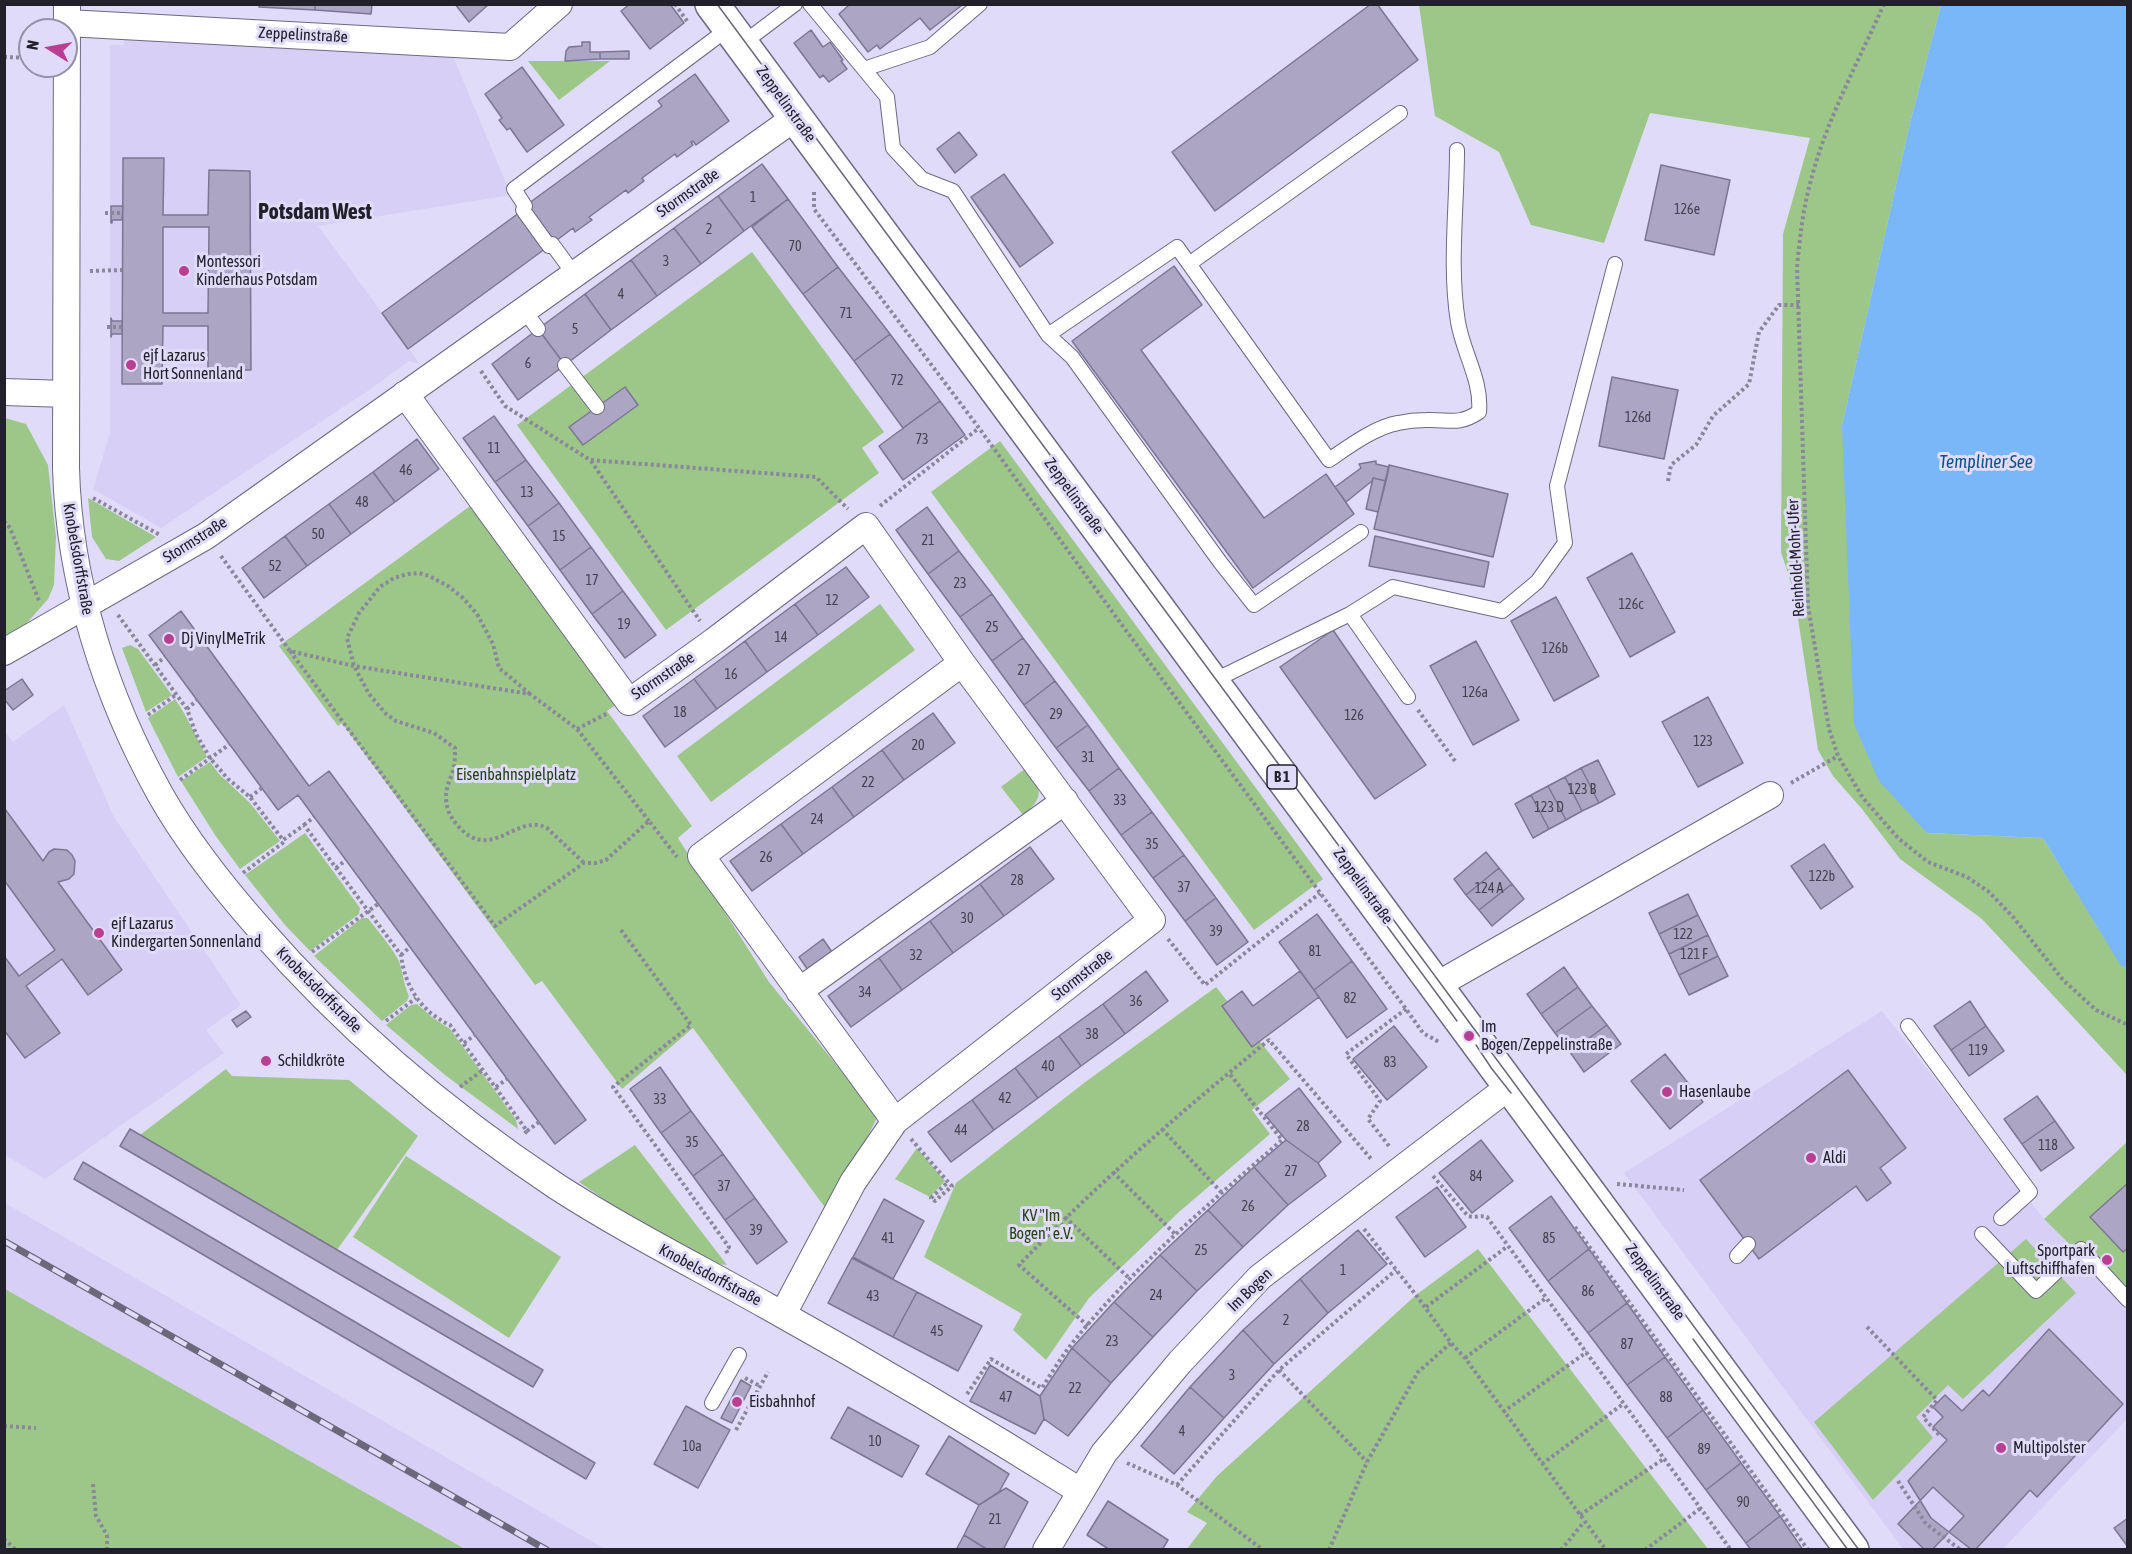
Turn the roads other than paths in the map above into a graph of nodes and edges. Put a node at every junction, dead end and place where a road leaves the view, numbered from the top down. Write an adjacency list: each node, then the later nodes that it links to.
1 (559, 4): 5 (street, Zeppelinstraße)
2 (795, 4): 6 (lane)
3 (810, 4): 7 (lane)
4 (980, 4): 7 (lane)
5 (68, 14): 17 (street, Knobelsdorffstraße)
6 (728, 26): 9 (main road, Zeppelinstraße / B 1); 13 (lane)
7 (864, 69): 14 (lane)
8 (1400, 113): 11 (lane)
9 (796, 117): 13 (street, Stormstraße); 25 (main road, Zeppelinstraße / B 1)
10 (1457, 150): 11 (lane)
11 (1190, 264): 14 (lane)
12 (1615, 264): 22 (lane)
13 (574, 274): 18 (street, Stormstraße)
14 (1048, 335): 20 (lane)
15 (565, 365): 19 (lane)
16 (4, 392): 17 (street)
17 (66, 394): 21 (street, Knobelsdorffstraße)
18 (405, 394): 21 (street, Stormstraße); 24 (street, Stormstraße)
19 (597, 407)
20 (1361, 532)
21 (93, 600): 23 (street, Stormstraße); 39 (street, Knobelsdorffstraße)
22 (1350, 614): 25 (lane); 26 (lane)
23 (4, 652)
24 (962, 663): 28 (street); 30 (street)
25 (1211, 682): 29 (main road, Zeppelinstraße / B 1)
26 (1408, 697)
27 (1770, 795): 29 (street)
28 (1065, 801): 30 (street); 33 (street, Stormstraße)
29 (1437, 985): 32 (main road, Zeppelinstraße / B 1)
30 (799, 991): 33 (street)
31 (1908, 1026): 34 (lane)
32 (1510, 1086): 42 (street, Im Bogen); 44 (main road, Zeppelinstraße / B 1)
33 (895, 1121): 39 (street, Stormstraße)
34 (2001, 1218)
35 (1982, 1234): 38 (lane)
36 (1748, 1244): 37 (lane)
37 (1737, 1256)
38 (2127, 1300)
39 (783, 1314): 42 (street, Knobelsdorffstraße)
40 (739, 1355): 41 (lane)
41 (712, 1403)
42 (1080, 1491): 43 (street, Im Bogen)
43 (1046, 1550)
44 (1852, 1550)

